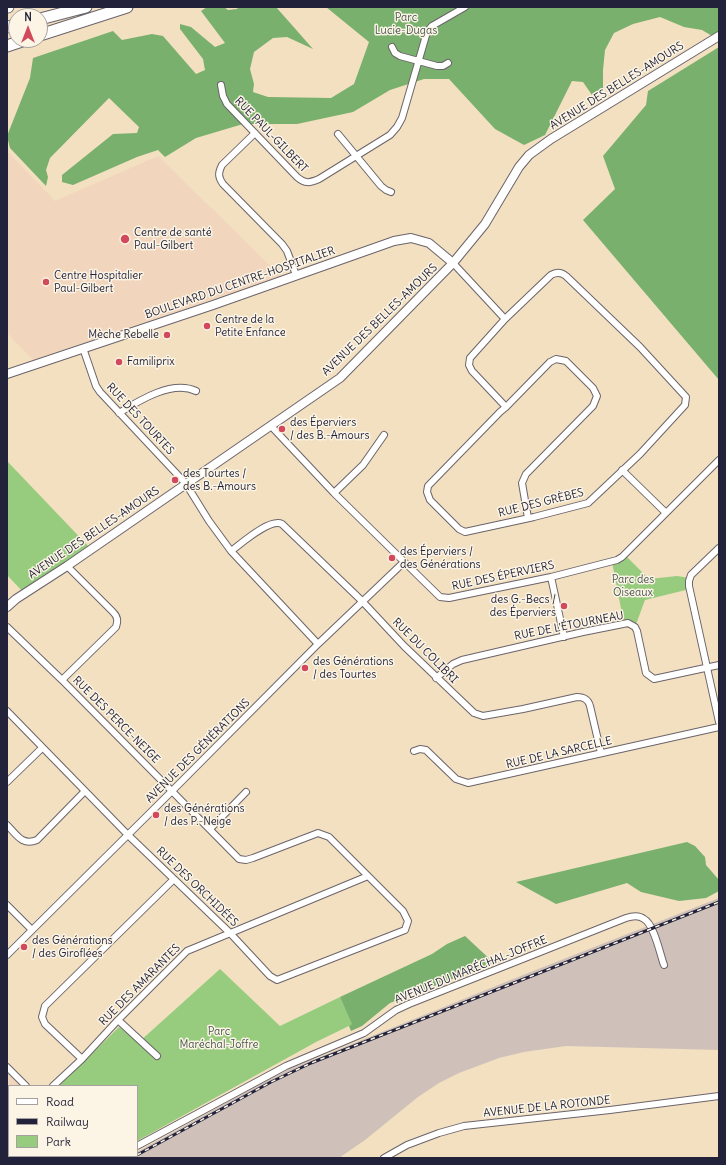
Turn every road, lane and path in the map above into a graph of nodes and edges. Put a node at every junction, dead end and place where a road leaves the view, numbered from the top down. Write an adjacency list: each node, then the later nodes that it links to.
1 (86, 7): 4 (highway)
2 (127, 7): 5 (highway)
3 (465, 7): 8 (street, RUE PAUL-GILBERT)
4 (48, 17)
5 (48, 32)
6 (719, 36): 15 (street, AVENUE DES BELLES-AMOURS)
7 (392, 47): 8 (street)
8 (418, 60): 9 (street); 13 (street, RUE PAUL-GILBERT)
9 (448, 63)
10 (221, 85): 11 (street, RUE PAUL-GILBERT)
11 (255, 134): 13 (street, RUE PAUL-GILBERT); 16 (street)
12 (338, 134): 13 (street)
13 (356, 156): 14 (street)
14 (391, 192)
15 (453, 263): 16 (street, BOULEVARD DU CENTRE-HOSPITALIER); 17 (street); 23 (street, AVENUE DES BELLES-AMOURS)
16 (296, 275): 18 (street, BOULEVARD DU CENTRE-HOSPITALIER)
17 (505, 319): 21 (street, RUE DES GRÈBES); 26 (street, RUE DES GRÈBES)
18 (83, 348): 19 (street, BOULEVARD DU CENTRE-HOSPITALIER); 22 (street, RUE DES TOURTES)
19 (7, 374)
20 (196, 391): 22 (street)
21 (506, 407): 30 (street, RUE DES GRÈBES); 30 (street)
22 (120, 413): 27 (street, RUE DES TOURTES)
23 (271, 426): 27 (street, AVENUE DES BELLES-AMOURS); 28 (street, RUE DES ÉPERVIERS)
24 (384, 435): 28 (street)
25 (719, 460): 29 (street, RUE DES ÉPERVIERS)
26 (622, 470): 29 (street); 30 (street, RUE DES GRÈBES)
27 (186, 484): 32 (street, RUE DES TOURTES); 34 (street, AVENUE DES BELLES-AMOURS)
28 (334, 493): 33 (street, RUE DES ÉPERVIERS)
29 (666, 512): 35 (street, RUE DES ÉPERVIERS)
30 (528, 518)
31 (719, 548): 42 (street)
32 (231, 551): 36 (street, RUE DU COLIBRI); 40 (street, RUE DES TOURTES)
33 (404, 562): 35 (street, RUE DES ÉPERVIERS); 36 (street, AVENUE DES GÉNÉRATIONS)
34 (66, 566): 37 (street, AVENUE DES BELLES-AMOURS); 44 (street)
35 (552, 576): 39 (street)
36 (362, 602): 40 (street, AVENUE DES GÉNÉRATIONS); 43 (street, RUE DU COLIBRI)
37 (7, 607)
38 (7, 627): 44 (street, RUE DES PERCE-NEIGE)
39 (564, 637): 42 (street, RUE DE L'ÉTOURNEAU); 43 (street, RUE DE L'ÉTOURNEAU)
40 (318, 644): 53 (street, AVENUE DES GÉNÉRATIONS)
41 (719, 665): 42 (street, RUE DE L'ÉTOURNEAU)
42 (707, 668): 46 (street)
43 (436, 678): 50 (street, RUE DU COLIBRI)
44 (62, 680): 53 (street, RUE DES PERCE-NEIGE)
45 (7, 710): 48 (street, RUE DES ORCHIDÉES)
46 (719, 722)
47 (719, 727): 50 (street, RUE DE LA SARCELLE)
48 (42, 748): 51 (street); 52 (street, RUE DES ORCHIDÉES)
49 (414, 751): 50 (street, RUE DE LA SARCELLE)
50 (601, 753)
51 (7, 782)
52 (85, 791): 55 (street); 57 (street, RUE DES ORCHIDÉES)
53 (172, 791): 56 (street, RUE DES PERCE-NEIGE); 57 (street, AVENUE DES GÉNÉRATIONS)
54 (246, 792): 56 (street)
55 (7, 825)
56 (210, 829): 58 (street, RUE DES PERCE-NEIGE)
57 (128, 835): 59 (street, RUE DES ORCHIDÉES); 61 (street, AVENUE DES GÉNÉRATIONS)
58 (368, 876): 62 (street, RUE DES PERCE-NEIGE); 63 (street, RUE DES AMARANTES)
59 (174, 879): 63 (street, RUE DES ORCHIDÉES); 68 (street)
60 (7, 905): 61 (street)
61 (32, 930): 64 (street, AVENUE DES GÉNÉRATIONS)
62 (405, 930): 63 (street, RUE DES ORCHIDÉES)
63 (230, 933): 66 (street, RUE DES AMARANTES)
64 (7, 955)
65 (664, 965): 73 (street, AVENUE DU MARÉCHAL-JOFFRE)
66 (118, 1020): 67 (street); 68 (street, RUE DES AMARANTES)
67 (157, 1056)
68 (82, 1059): 71 (street, RUE DES AMARANTES)
69 (7, 1067): 70 (street)
70 (25, 1085)
71 (55, 1085)
72 (719, 1096): 74 (street, AVENUE DE LA ROTONDE)
73 (138, 1145)
74 (384, 1158)

